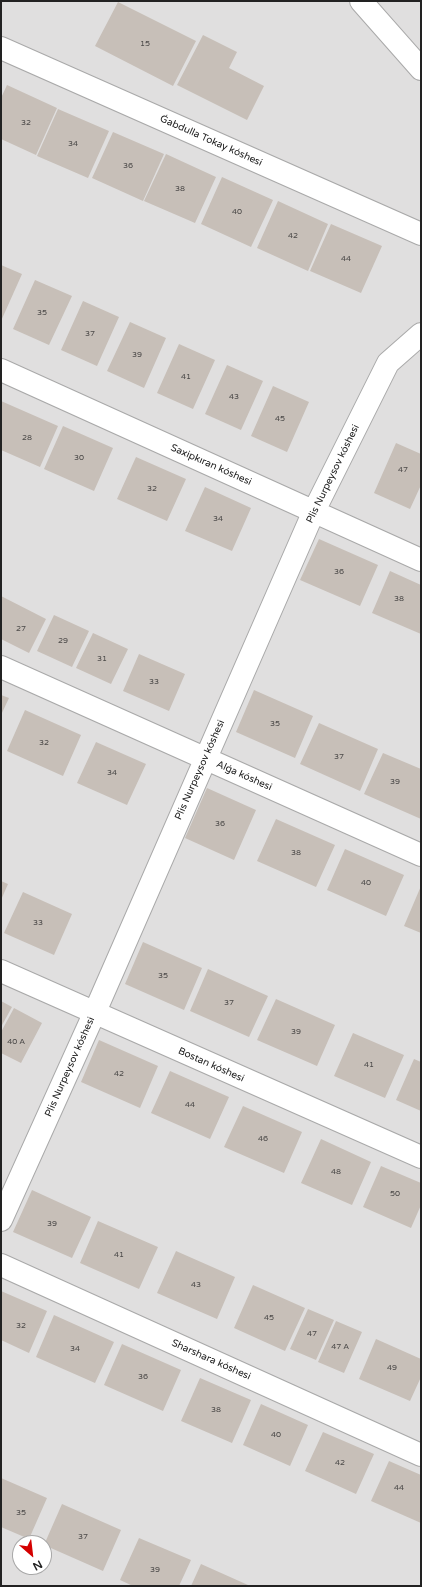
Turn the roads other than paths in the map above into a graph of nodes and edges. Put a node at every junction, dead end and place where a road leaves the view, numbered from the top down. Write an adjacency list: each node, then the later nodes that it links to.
1 (361, 1): 3 (street)
2 (1, 48): 4 (street, Ǵabdulla Tokay kóshesi)
3 (421, 69)
4 (421, 234)
5 (421, 334): 7 (street, Plis Nurpeysov kóshesi)
6 (1, 370): 7 (street, Saxipkıran kóshesi)
7 (314, 511): 8 (street, Saxipkıran kóshesi); 10 (street, Plis Nurpeysov kóshesi)
8 (421, 560)
9 (1, 667): 10 (street, Alǵa kóshesi)
10 (206, 758): 11 (street, Alǵa kóshesi); 13 (street, Plis Nurpeysov kóshesi)
11 (421, 855)
12 (1, 971): 13 (street, Bostan kóshesi)
13 (94, 1014): 14 (street, Bostan kóshesi); 15 (street, Plis Nurpeysov kóshesi)
14 (421, 1157)
15 (1, 1220)
16 (1, 1265): 17 (street, Sharshara kóshesi)
17 (421, 1455)

